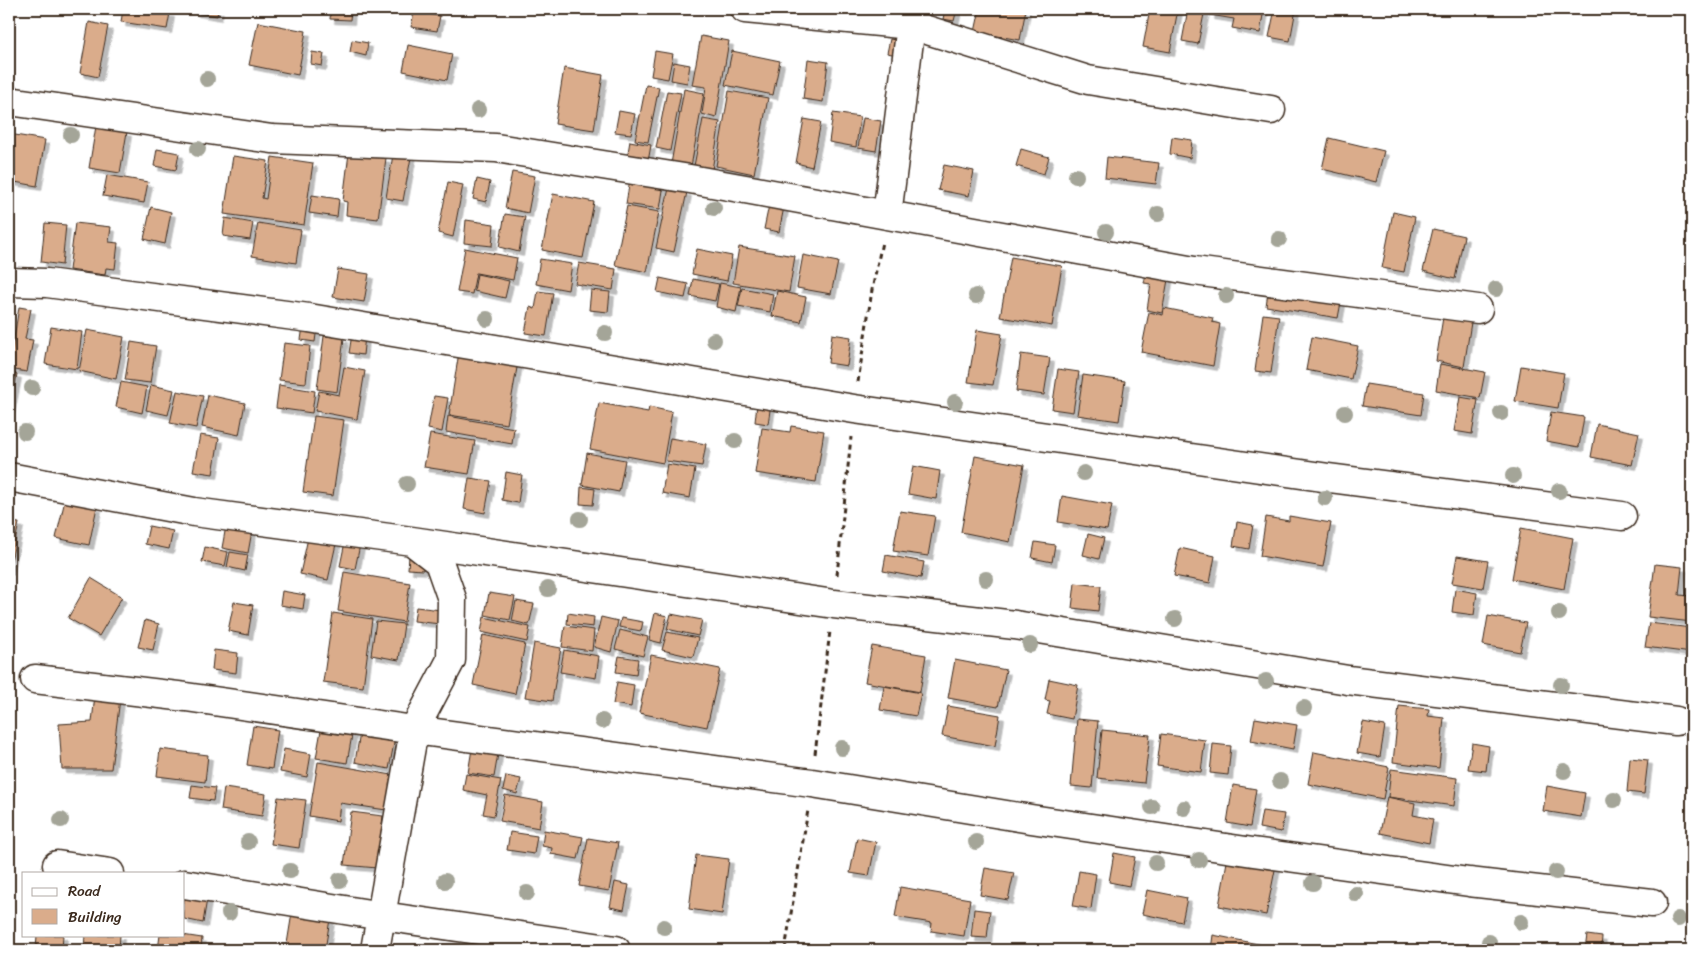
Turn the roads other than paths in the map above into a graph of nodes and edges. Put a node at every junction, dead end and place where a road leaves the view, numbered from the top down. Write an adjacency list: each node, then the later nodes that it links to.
1 (744, 9): 2 (street)
2 (913, 17): 4 (street); 5 (street)
3 (9, 101): 5 (street)
4 (1272, 110)
5 (887, 215): 7 (street)
6 (9, 282): 9 (street)
7 (1478, 308)
8 (9, 477): 10 (street)
9 (1622, 516)
10 (412, 541): 12 (street); 13 (street)
11 (35, 679): 13 (street)
12 (1676, 721)
13 (414, 730): 17 (street); 18 (street)
14 (57, 865): 15 (street)
15 (103, 872)
16 (185, 884): 18 (street)
17 (1652, 903)
18 (382, 916): 19 (street); 20 (street)
19 (375, 950)
20 (616, 950)

